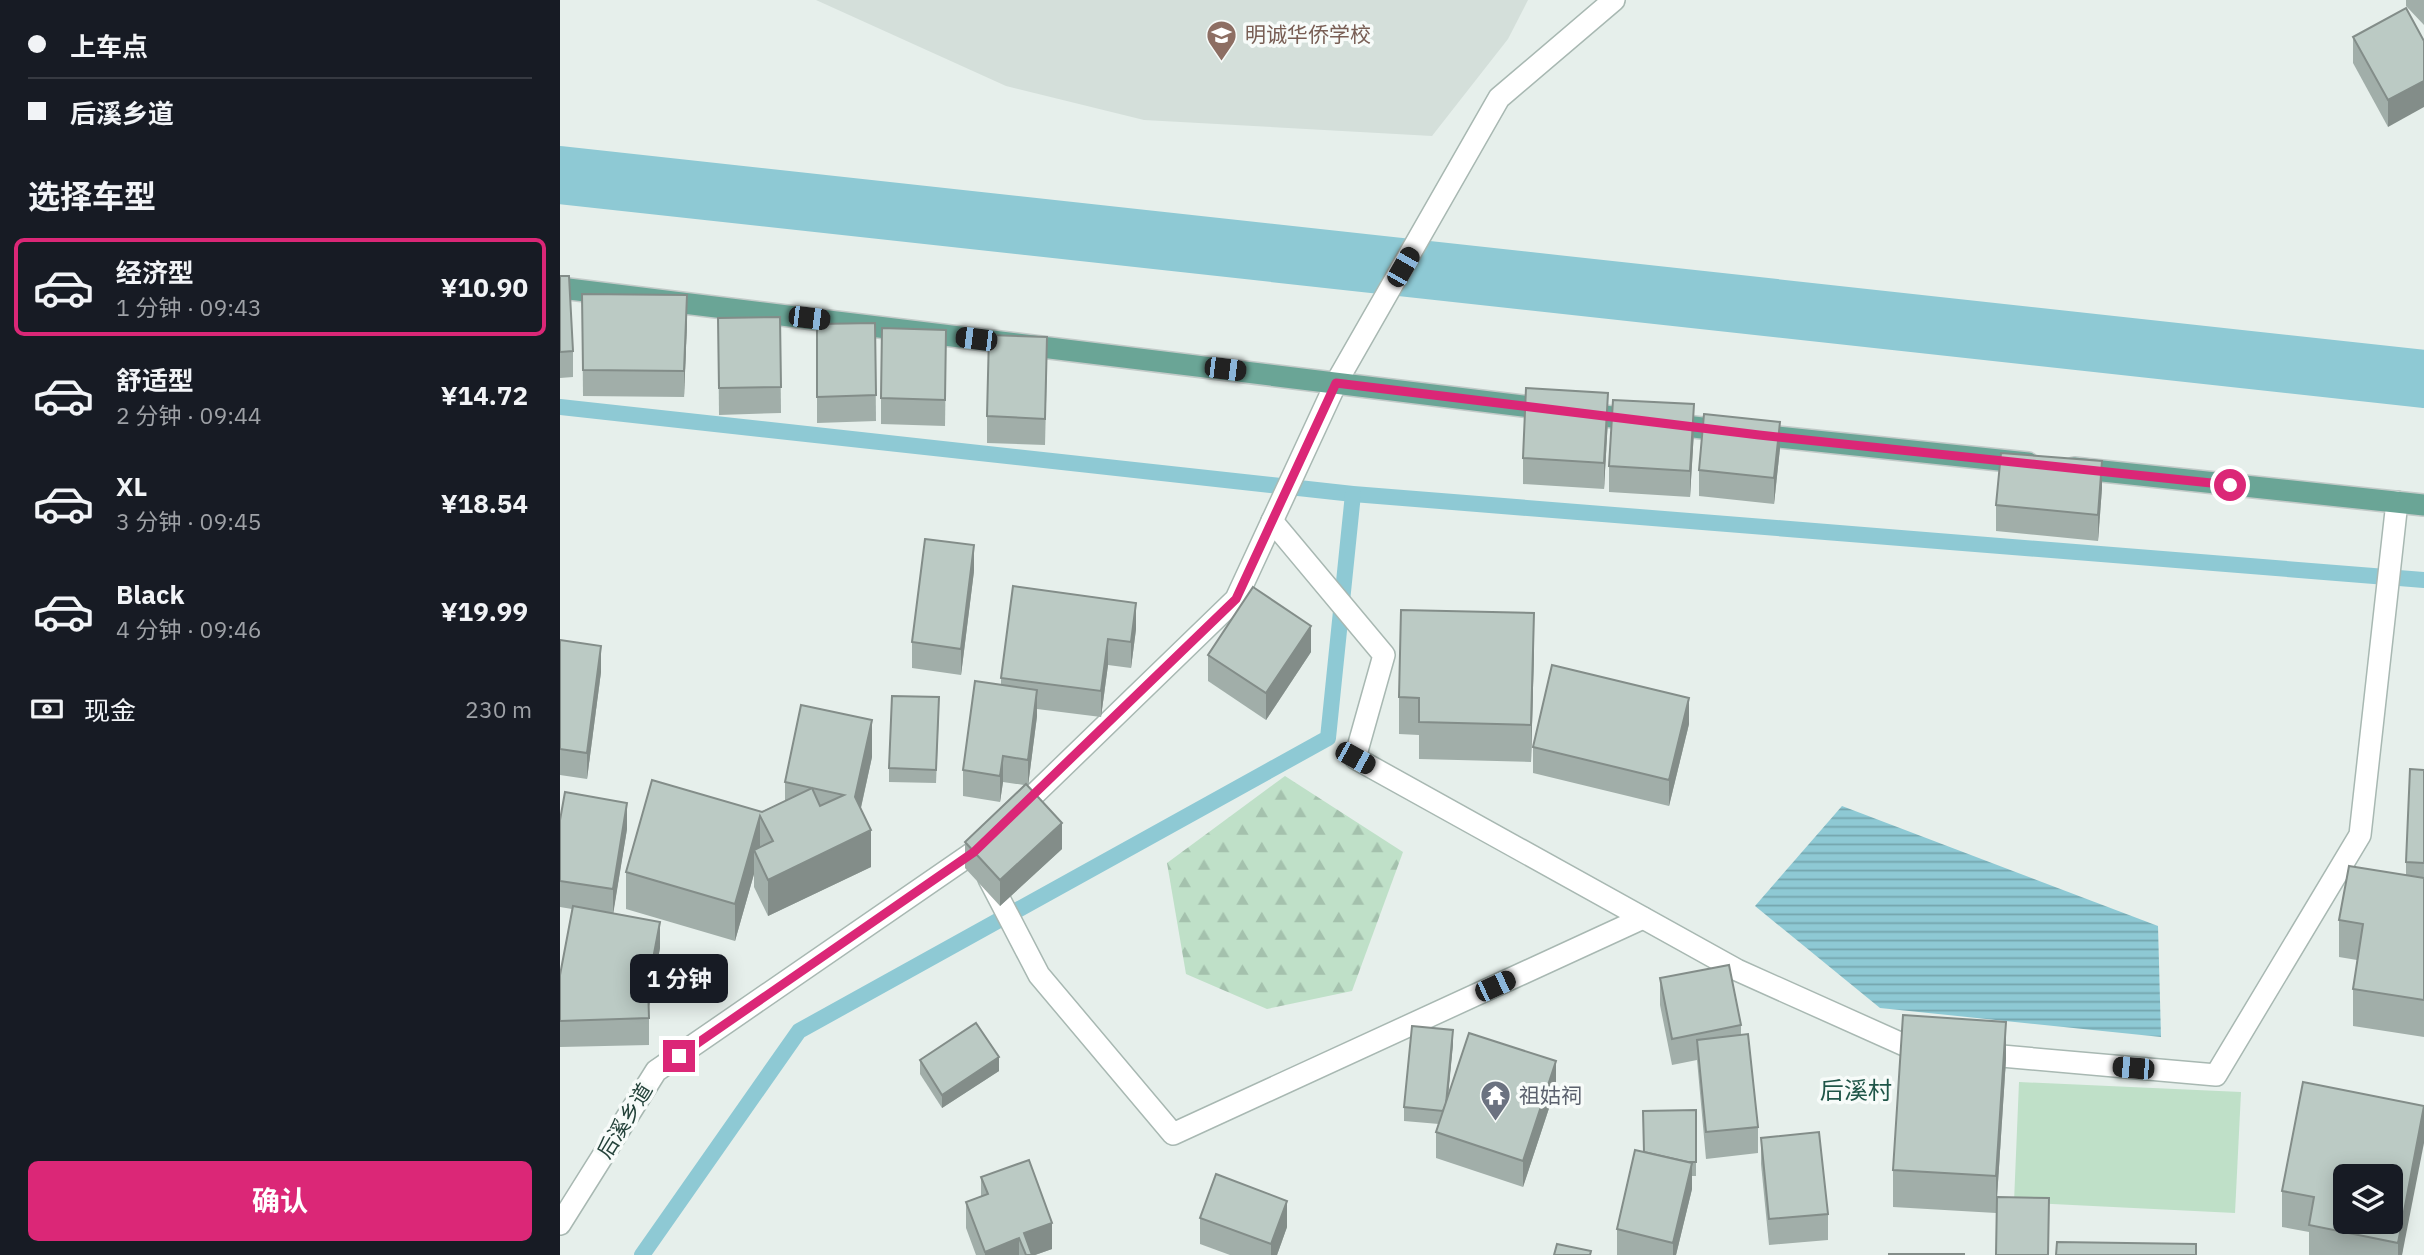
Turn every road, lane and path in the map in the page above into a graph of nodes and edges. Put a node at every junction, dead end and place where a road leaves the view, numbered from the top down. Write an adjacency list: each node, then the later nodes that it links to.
1 (1614, 0): 3 (street, 后溪乡道)
2 (560, 288): 3 (main road)
3 (1337, 381): 4 (main road); 6 (street, 后溪乡道)
4 (2397, 502): 5 (main road); 8 (street)
5 (2424, 505)
6 (1273, 519): 7 (street, 后溪乡道); 8 (street)
7 (974, 852): 8 (street); 9 (street, 后溪乡道)
8 (1643, 918)
9 (560, 1224)

